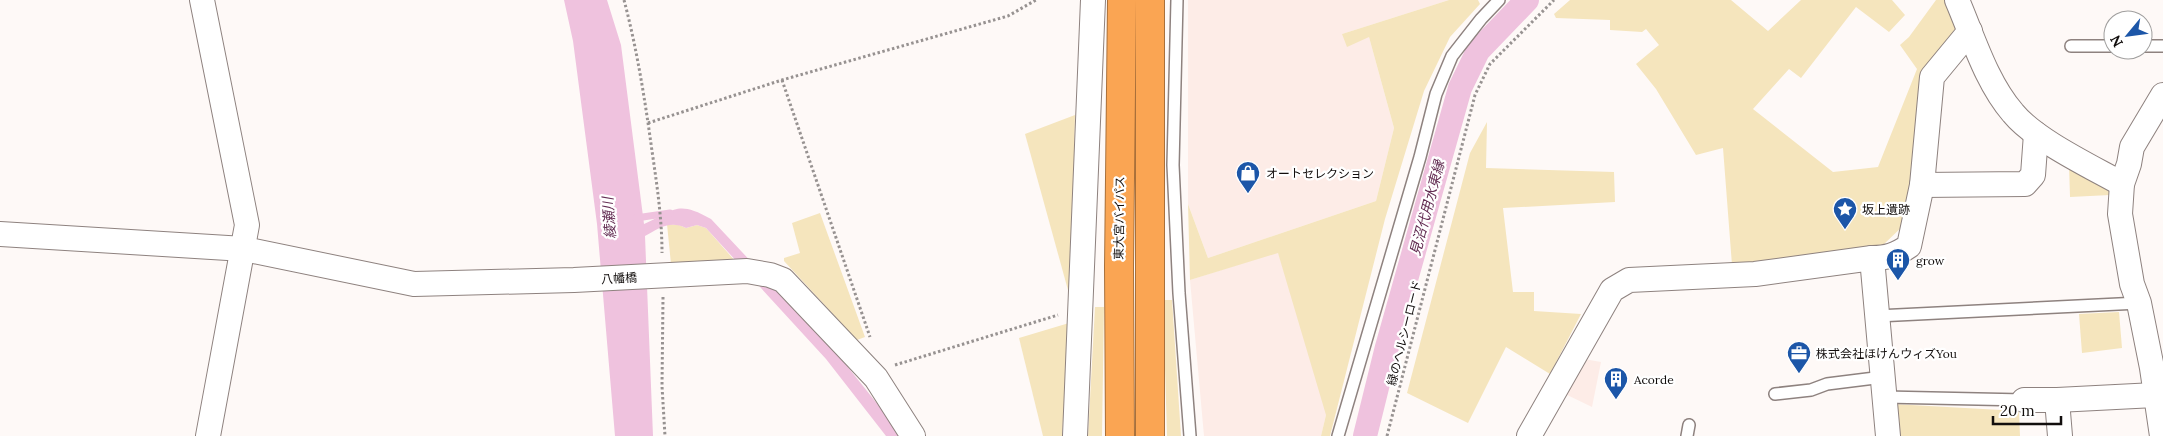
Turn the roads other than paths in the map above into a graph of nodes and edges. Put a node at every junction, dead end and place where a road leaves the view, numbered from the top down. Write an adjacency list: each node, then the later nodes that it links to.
1 (202, 0): 16 (street)
2 (1092, 0): 29 (street)
3 (1122, 0): 30 (highway, 東大宮バイパス)
4 (1150, 0): 31 (highway)
5 (1177, 0): 32 (lane)
6 (1499, 0): 33 (lane)
7 (1957, 0): 8 (street)
8 (1970, 31): 12 (street); 14 (street)
9 (2071, 46): 10 (lane)
10 (2103, 46)
11 (2163, 95): 13 (street)
12 (2036, 134): 13 (street); 14 (street)
13 (2122, 184): 18 (street)
14 (1922, 185): 17 (street)
15 (0, 234): 16 (street, 八幡橋)
16 (244, 249): 27 (street); 28 (street, 八幡橋)
17 (1872, 258): 19 (street); 26 (street)
18 (2139, 303): 19 (lane); 20 (street)
19 (1876, 316): 21 (street)
20 (2157, 367): 23 (street)
21 (1884, 387): 22 (lane); 24 (lane); 34 (street)
22 (1775, 394)
23 (2155, 394): 25 (street); 36 (street)
24 (2024, 400): 25 (street)
25 (2057, 400): 35 (street)
26 (1532, 435)
27 (208, 436)
28 (913, 436)
29 (1075, 436)
30 (1120, 436)
31 (1150, 436)
32 (1190, 436)
33 (1338, 436)
34 (1888, 436)
35 (2060, 436)
36 (2162, 436)

